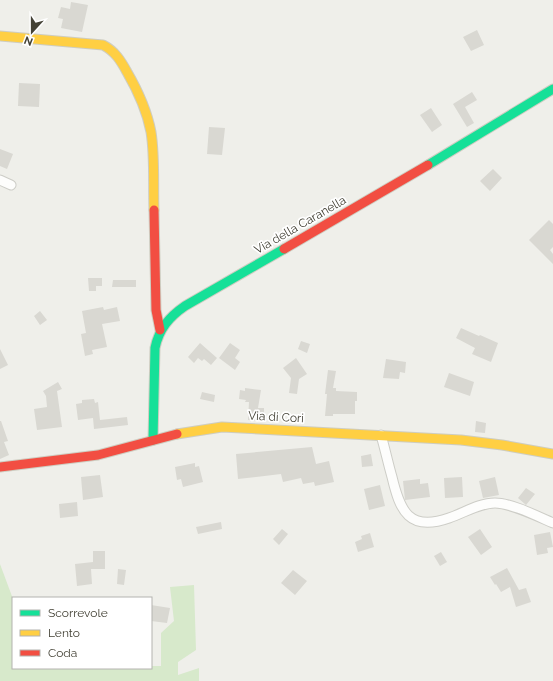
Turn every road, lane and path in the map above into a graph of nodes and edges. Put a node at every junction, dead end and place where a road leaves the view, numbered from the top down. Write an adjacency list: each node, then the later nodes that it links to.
1 (0, 36): 5 (main road)
2 (553, 89): 5 (main road, Via della Caranella)
3 (0, 180): 4 (street)
4 (11, 185)
5 (160, 330): 7 (main road, Via della Caranella)
6 (381, 435): 7 (main road, Via di Cori); 8 (main road, Via di Cori); 10 (street)
7 (153, 440): 9 (main road, Via di Cori)
8 (553, 454)
9 (0, 467)
10 (553, 523)

